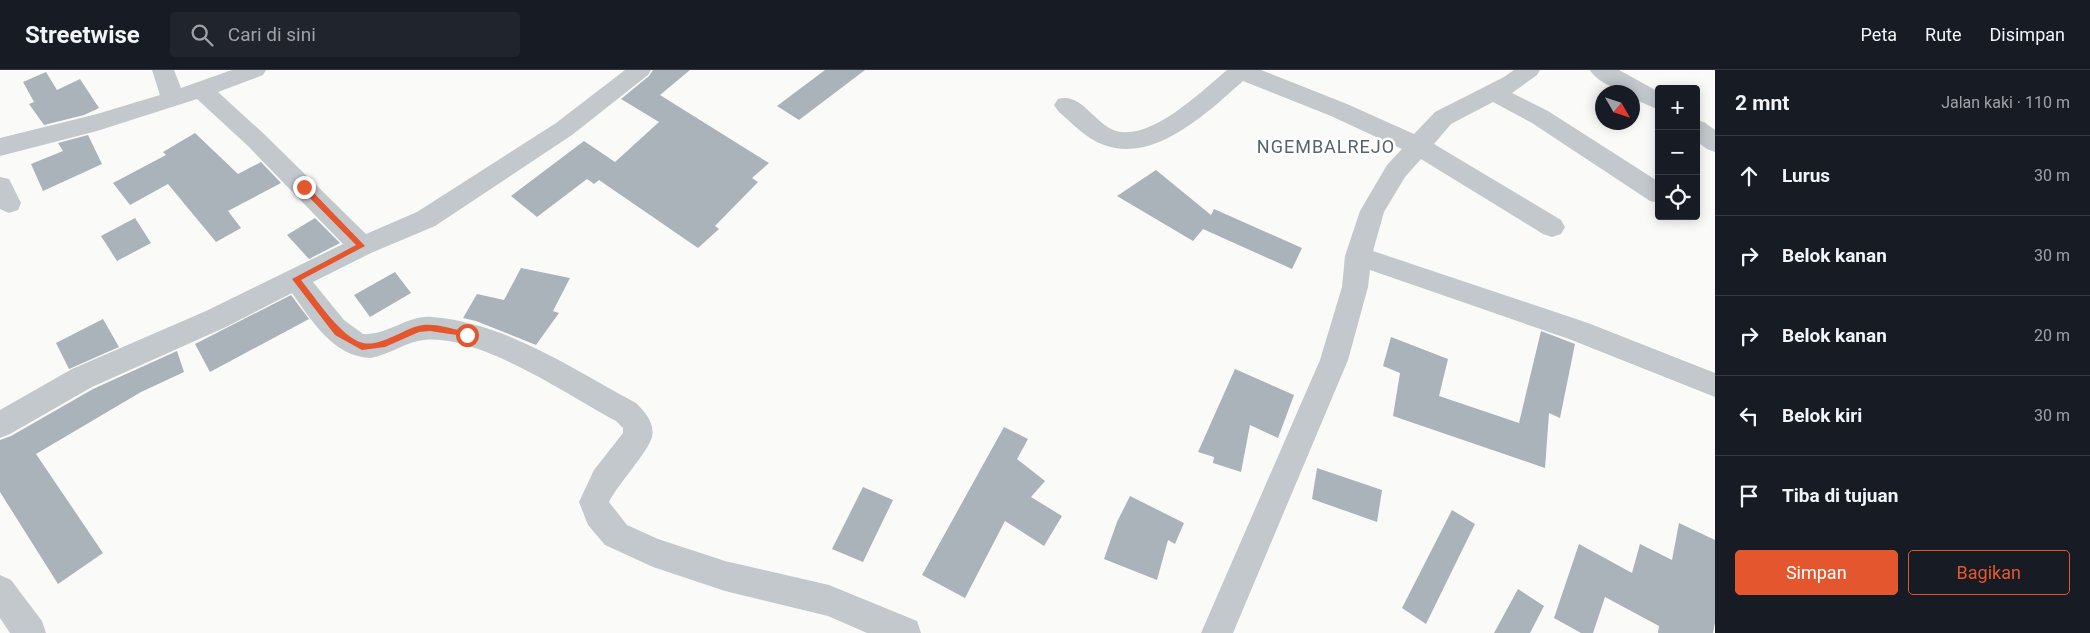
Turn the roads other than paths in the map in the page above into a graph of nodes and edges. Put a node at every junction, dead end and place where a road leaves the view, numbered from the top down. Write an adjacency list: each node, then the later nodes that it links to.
1 (163, 70): 9 (street)
2 (255, 70): 8 (street)
3 (640, 70): 18 (street)
4 (1239, 70): 6 (street); 11 (street)
5 (1601, 70): 10 (street)
6 (1274, 75): 14 (street)
7 (1506, 79): 14 (street); 16 (street)
8 (201, 90): 9 (street); 18 (street)
9 (171, 100): 15 (street)
10 (1655, 100)
11 (1066, 105)
12 (1698, 130): 13 (street)
13 (1715, 144)
14 (1418, 146): 17 (street); 19 (street)
15 (0, 147)
16 (1655, 191)
17 (1552, 227)
18 (362, 246): 20 (street)
19 (1358, 256): 21 (street); 26 (street)
20 (296, 279): 22 (street); 25 (street)
21 (1715, 385)
22 (0, 425)
23 (0, 591): 24 (street)
24 (30, 633)
25 (905, 633)
26 (1218, 633)

